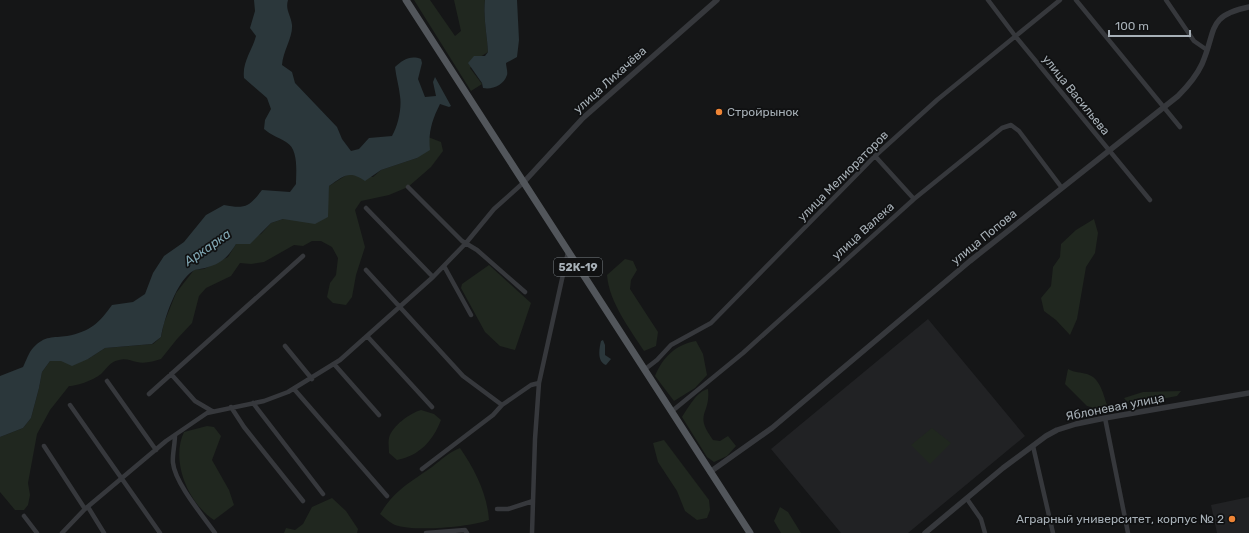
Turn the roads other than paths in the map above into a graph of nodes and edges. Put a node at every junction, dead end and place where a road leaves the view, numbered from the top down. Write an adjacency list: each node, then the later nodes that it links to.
1 (406, 0): 14 (main road, 52К-19)
2 (717, 0): 14 (street, улица Лихачёва)
3 (988, 0): 8 (street, улица Васильева)
4 (1060, 0): 8 (street, улица Мелиораторов)
5 (1076, 0): 10 (street)
6 (1166, 0): 9 (street)
7 (1249, 7): 9 (street, улица Попова)
8 (1016, 37): 12 (street, улица Васильева); 13 (street, улица Мелиораторов)
9 (1206, 50): 10 (street, улица Попова)
10 (1163, 106): 11 (street); 12 (street, улица Попова)
11 (1180, 127)
12 (1109, 150): 16 (street, улица Попова); 18 (street, улица Васильева)
13 (875, 156): 17 (street); 32 (street, улица Мелиораторов)
14 (523, 182): 20 (street); 21 (main road, 52К-19)
15 (408, 187): 20 (street)
16 (1062, 188): 17 (street, улица Валека); 54 (street, улица Попова)
17 (914, 199): 46 (street, улица Валека)
18 (1150, 200)
19 (366, 208): 25 (street)
20 (466, 243): 23 (street); 26 (street)
21 (568, 252): 32 (main road, 52К-19); 36 (street)
22 (303, 256): 33 (street)
23 (444, 266): 25 (street); 28 (street)
24 (366, 270): 27 (street)
25 (433, 277): 27 (street)
26 (525, 292)
27 (400, 306): 29 (street); 42 (street)
28 (471, 315)
29 (367, 336): 31 (street); 44 (street)
30 (285, 346): 34 (street)
31 (334, 364): 34 (street); 47 (street)
32 (644, 370): 46 (main road, 52К-19)
33 (172, 374): 39 (street); 45 (street)
34 (312, 379): 37 (street)
35 (107, 381): 52 (street)
36 (539, 383): 42 (street); 60 (street)
37 (294, 389): 40 (street); 57 (street)
38 (1249, 393): 48 (street, Яблоневая улица)
39 (149, 394)
40 (253, 403): 43 (street); 56 (street)
41 (70, 405): 55 (street)
42 (502, 406): 53 (street)
43 (231, 407): 45 (street); 59 (street)
44 (432, 407)
45 (212, 411): 49 (street)
46 (671, 412): 54 (main road, 52К-19)
47 (379, 415)
48 (1105, 418): 51 (street, Яблоневая улица); 76 (street)
49 (175, 435): 52 (street); 68 (street)
50 (44, 446): 61 (street)
51 (1033, 446): 58 (street, Яблоневая улица); 75 (street)
52 (156, 450): 55 (street)
53 (422, 469)
54 (710, 472): 72 (main road, 52К-19)
55 (122, 478): 61 (street); 67 (street)
56 (323, 494)
57 (387, 496)
58 (967, 498): 73 (street, Яблоневая улица); 74 (street)
59 (303, 501)
60 (533, 501): 62 (street); 71 (street)
61 (86, 508): 65 (street); 66 (street)
62 (498, 509)
63 (24, 516): 64 (street)
64 (37, 533)
65 (62, 533)
66 (104, 533)
67 (160, 533)
68 (215, 533)
69 (426, 533): 70 (street)
70 (467, 533)
71 (532, 533)
72 (750, 533)
73 (924, 533)
74 (985, 533)
75 (1053, 533)
76 (1128, 533)

